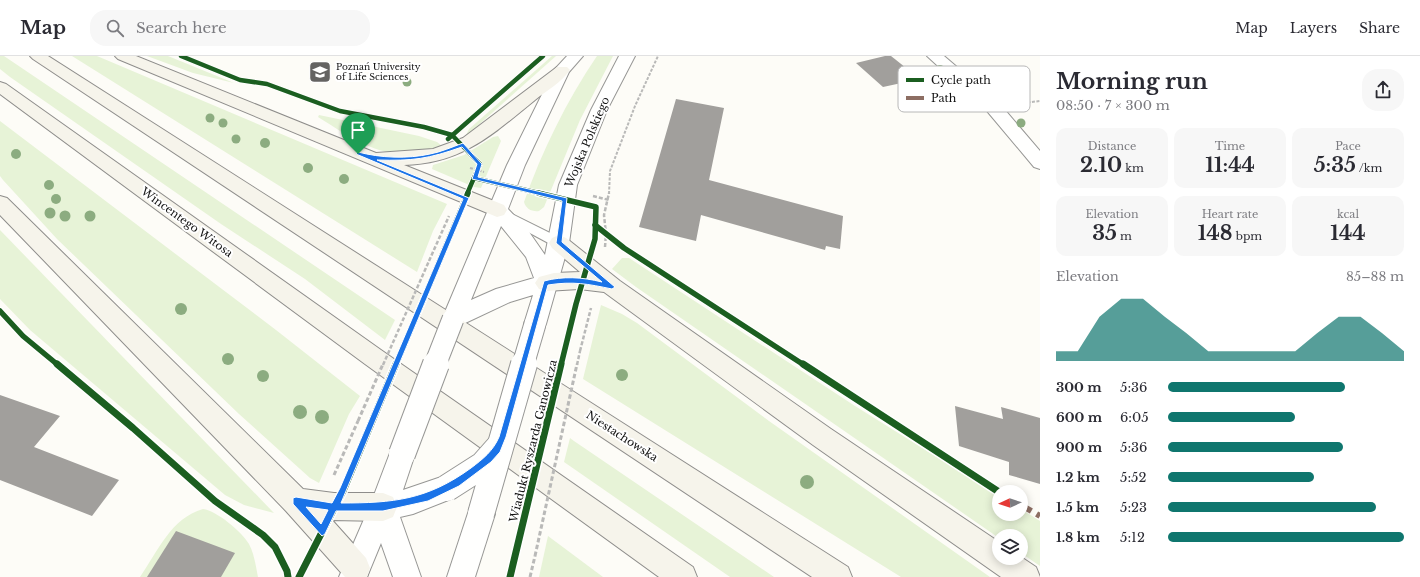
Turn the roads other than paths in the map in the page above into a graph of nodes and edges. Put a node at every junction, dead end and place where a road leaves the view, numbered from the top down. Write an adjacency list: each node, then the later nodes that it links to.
1 (38, 56): 25 (main road, Niestachowska)
2 (123, 56): 10 (main road)
3 (574, 56): 7 (street)
4 (627, 56): 14 (street, Wojska Polskiego)
5 (935, 56): 6 (street)
6 (946, 66)
7 (562, 70): 10 (main road); 13 (street)
8 (0, 87): 24 (main road, Wincentego Witosa)
9 (997, 112): 11 (street)
10 (358, 154): 13 (main road)
11 (1040, 163)
12 (0, 203): 19 (main road)
13 (497, 210): 14 (lane); 15 (street); 17 (street)
14 (559, 243): 15 (street, Wojska Polskiego); 16 (main road)
15 (546, 283): 16 (main road); 17 (street); 18 (street, Wojska Polskiego, bridge)
16 (612, 287): 26 (main road)
17 (453, 319): 20 (street, bridge)
18 (502, 437): 20 (street, bridge); 23 (street, bridge)
19 (296, 501): 20 (main road); 21 (main road)
20 (383, 507): 21 (street); 22 (street)
21 (358, 574)
22 (407, 577)
23 (461, 577)
24 (683, 577)
25 (838, 577)
26 (1026, 577)

